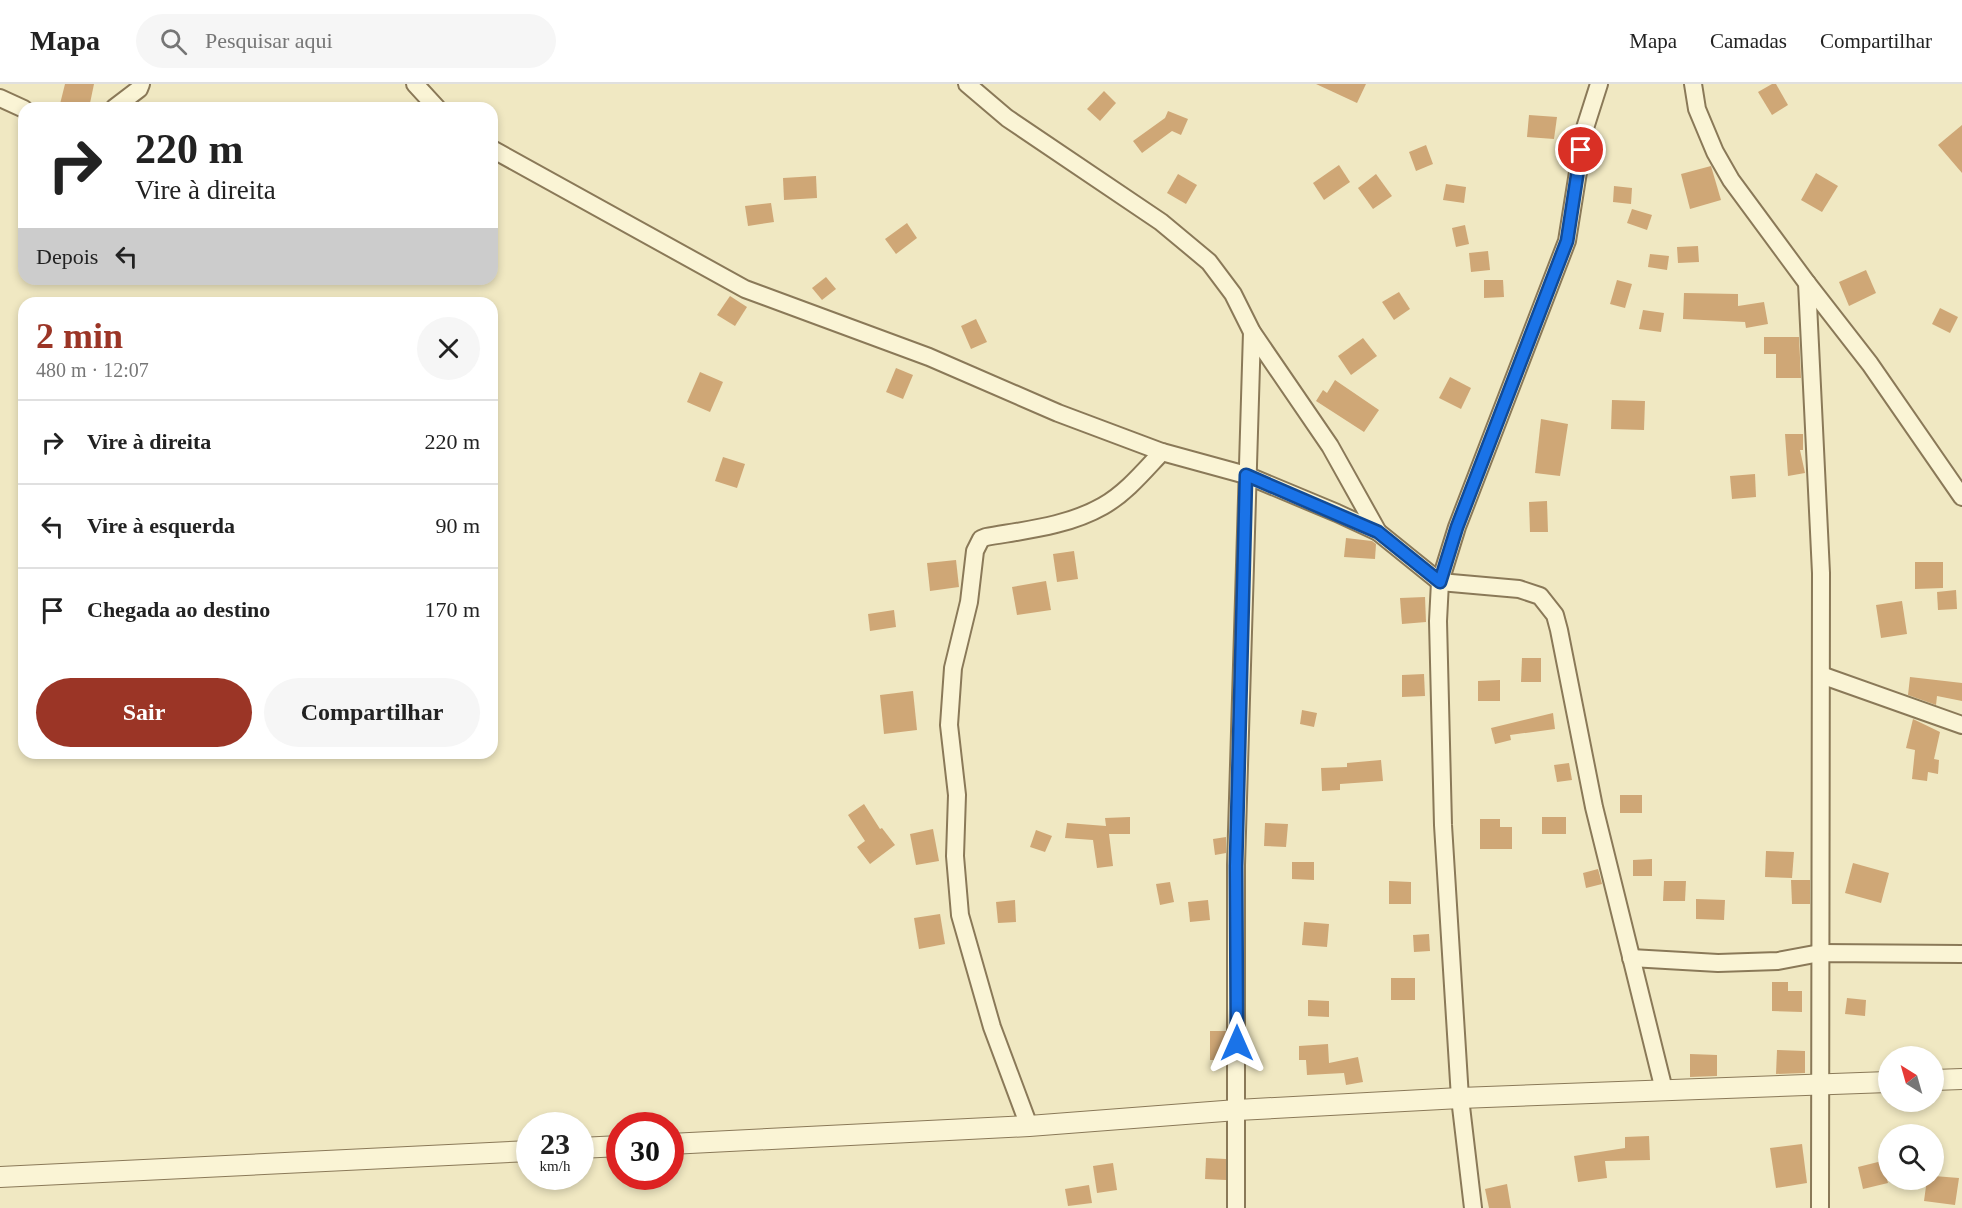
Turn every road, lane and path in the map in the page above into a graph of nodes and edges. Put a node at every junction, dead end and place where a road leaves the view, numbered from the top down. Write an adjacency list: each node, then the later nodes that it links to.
1 (141, 84): 7 (street)
2 (415, 84): 8 (street)
3 (967, 84): 12 (street)
4 (1599, 84): 17 (street)
5 (1693, 84): 11 (street)
6 (0, 98): 9 (street)
7 (123, 102)
8 (432, 102)
9 (18, 106)
10 (498, 152): 13 (street)
11 (1807, 283): 15 (street); 18 (street)
12 (1252, 332): 14 (street); 16 (street)
13 (1162, 452): 14 (street); 30 (street)
14 (1246, 475): 16 (street); 29 (street)
15 (1962, 498)
16 (1378, 532): 17 (street)
17 (1440, 582): 22 (street); 28 (street)
18 (1821, 675): 19 (street); 20 (street)
19 (1962, 725)
20 (1820, 953): 21 (street); 22 (street); 26 (street)
21 (1962, 954)
22 (1631, 958): 27 (street)
23 (1962, 1079): 24 (street)
24 (1944, 1080)
25 (1878, 1082): 26 (street)
26 (1819, 1085): 27 (street); 36 (street)
27 (1664, 1090): 28 (street)
28 (1460, 1098): 29 (street); 35 (street)
29 (1237, 1110): 30 (street); 34 (street)
30 (1029, 1126): 31 (street)
31 (684, 1143)
32 (516, 1152): 33 (street)
33 (0, 1177)
34 (1236, 1208)
35 (1473, 1208)
36 (1820, 1208)

